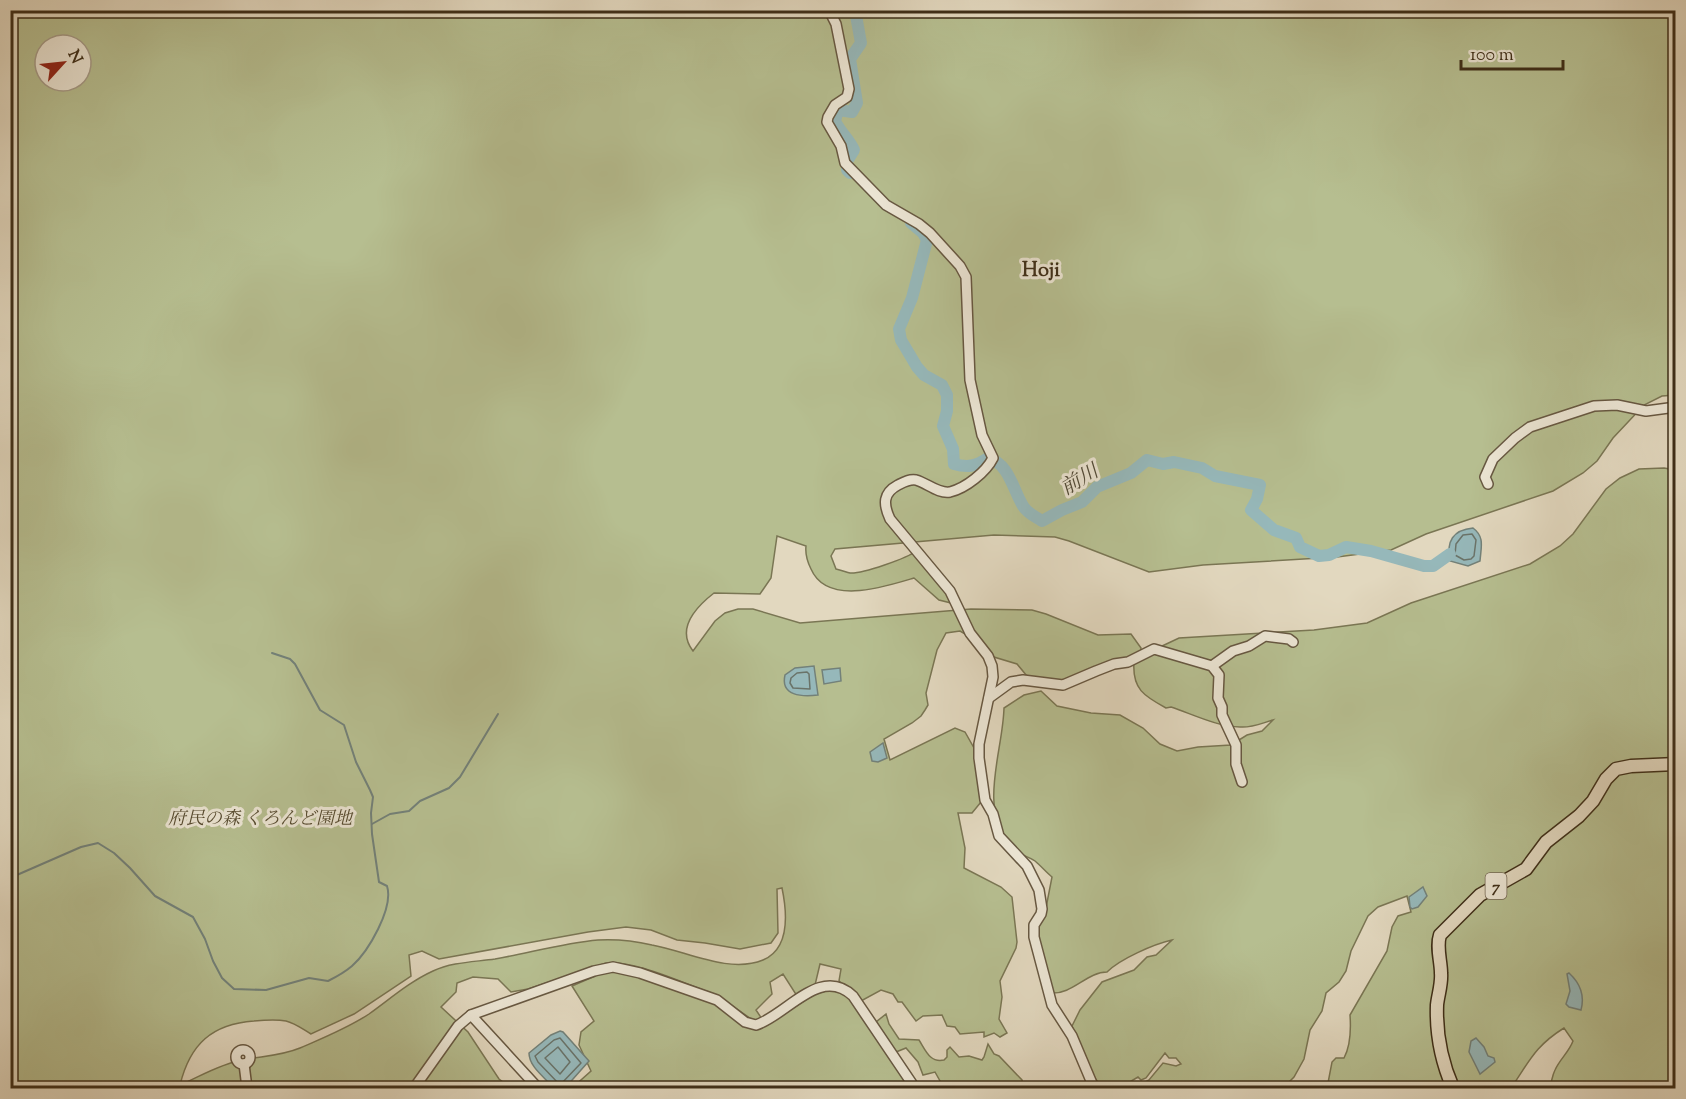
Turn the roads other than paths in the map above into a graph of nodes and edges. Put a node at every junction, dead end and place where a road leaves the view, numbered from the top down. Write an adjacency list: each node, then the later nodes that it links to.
1 (829, 10): 6 (street)
2 (1676, 407): 3 (street)
3 (1488, 484)
4 (1293, 642): 5 (street)
5 (1212, 666): 6 (street); 8 (street)
6 (989, 698): 15 (street)
7 (1676, 764): 16 (main road, 7)
8 (1242, 782)
9 (471, 1015): 12 (street); 13 (street); 14 (street)
10 (244, 1064): 11 (street)
11 (247, 1089)
12 (414, 1089)
13 (538, 1089)
14 (915, 1089)
15 (1094, 1089)
16 (1453, 1089)

